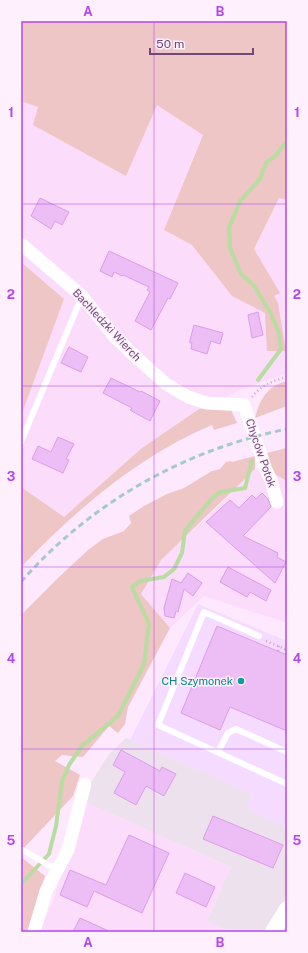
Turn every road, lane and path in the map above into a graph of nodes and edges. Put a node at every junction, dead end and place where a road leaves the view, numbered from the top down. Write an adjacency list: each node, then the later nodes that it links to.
1 (21, 244): 2 (street, Bachledzki Wierch)
2 (82, 296): 4 (street, Bachledzki Wierch); 5 (lane)
3 (287, 377): 4 (path)
4 (244, 405): 6 (street, Chyców Potok)
5 (21, 442)
6 (277, 502)
7 (259, 636): 12 (lane)
8 (264, 640): 9 (path)
9 (279, 646): 10 (path); 11 (path)
10 (287, 650)
11 (278, 651)
12 (218, 752): 13 (lane); 15 (lane)
13 (287, 752)
14 (85, 784): 17 (street)
15 (287, 784)
16 (21, 849): 17 (lane)
17 (54, 868): 19 (street)
18 (287, 909): 20 (street)
19 (34, 932)
20 (273, 932)

